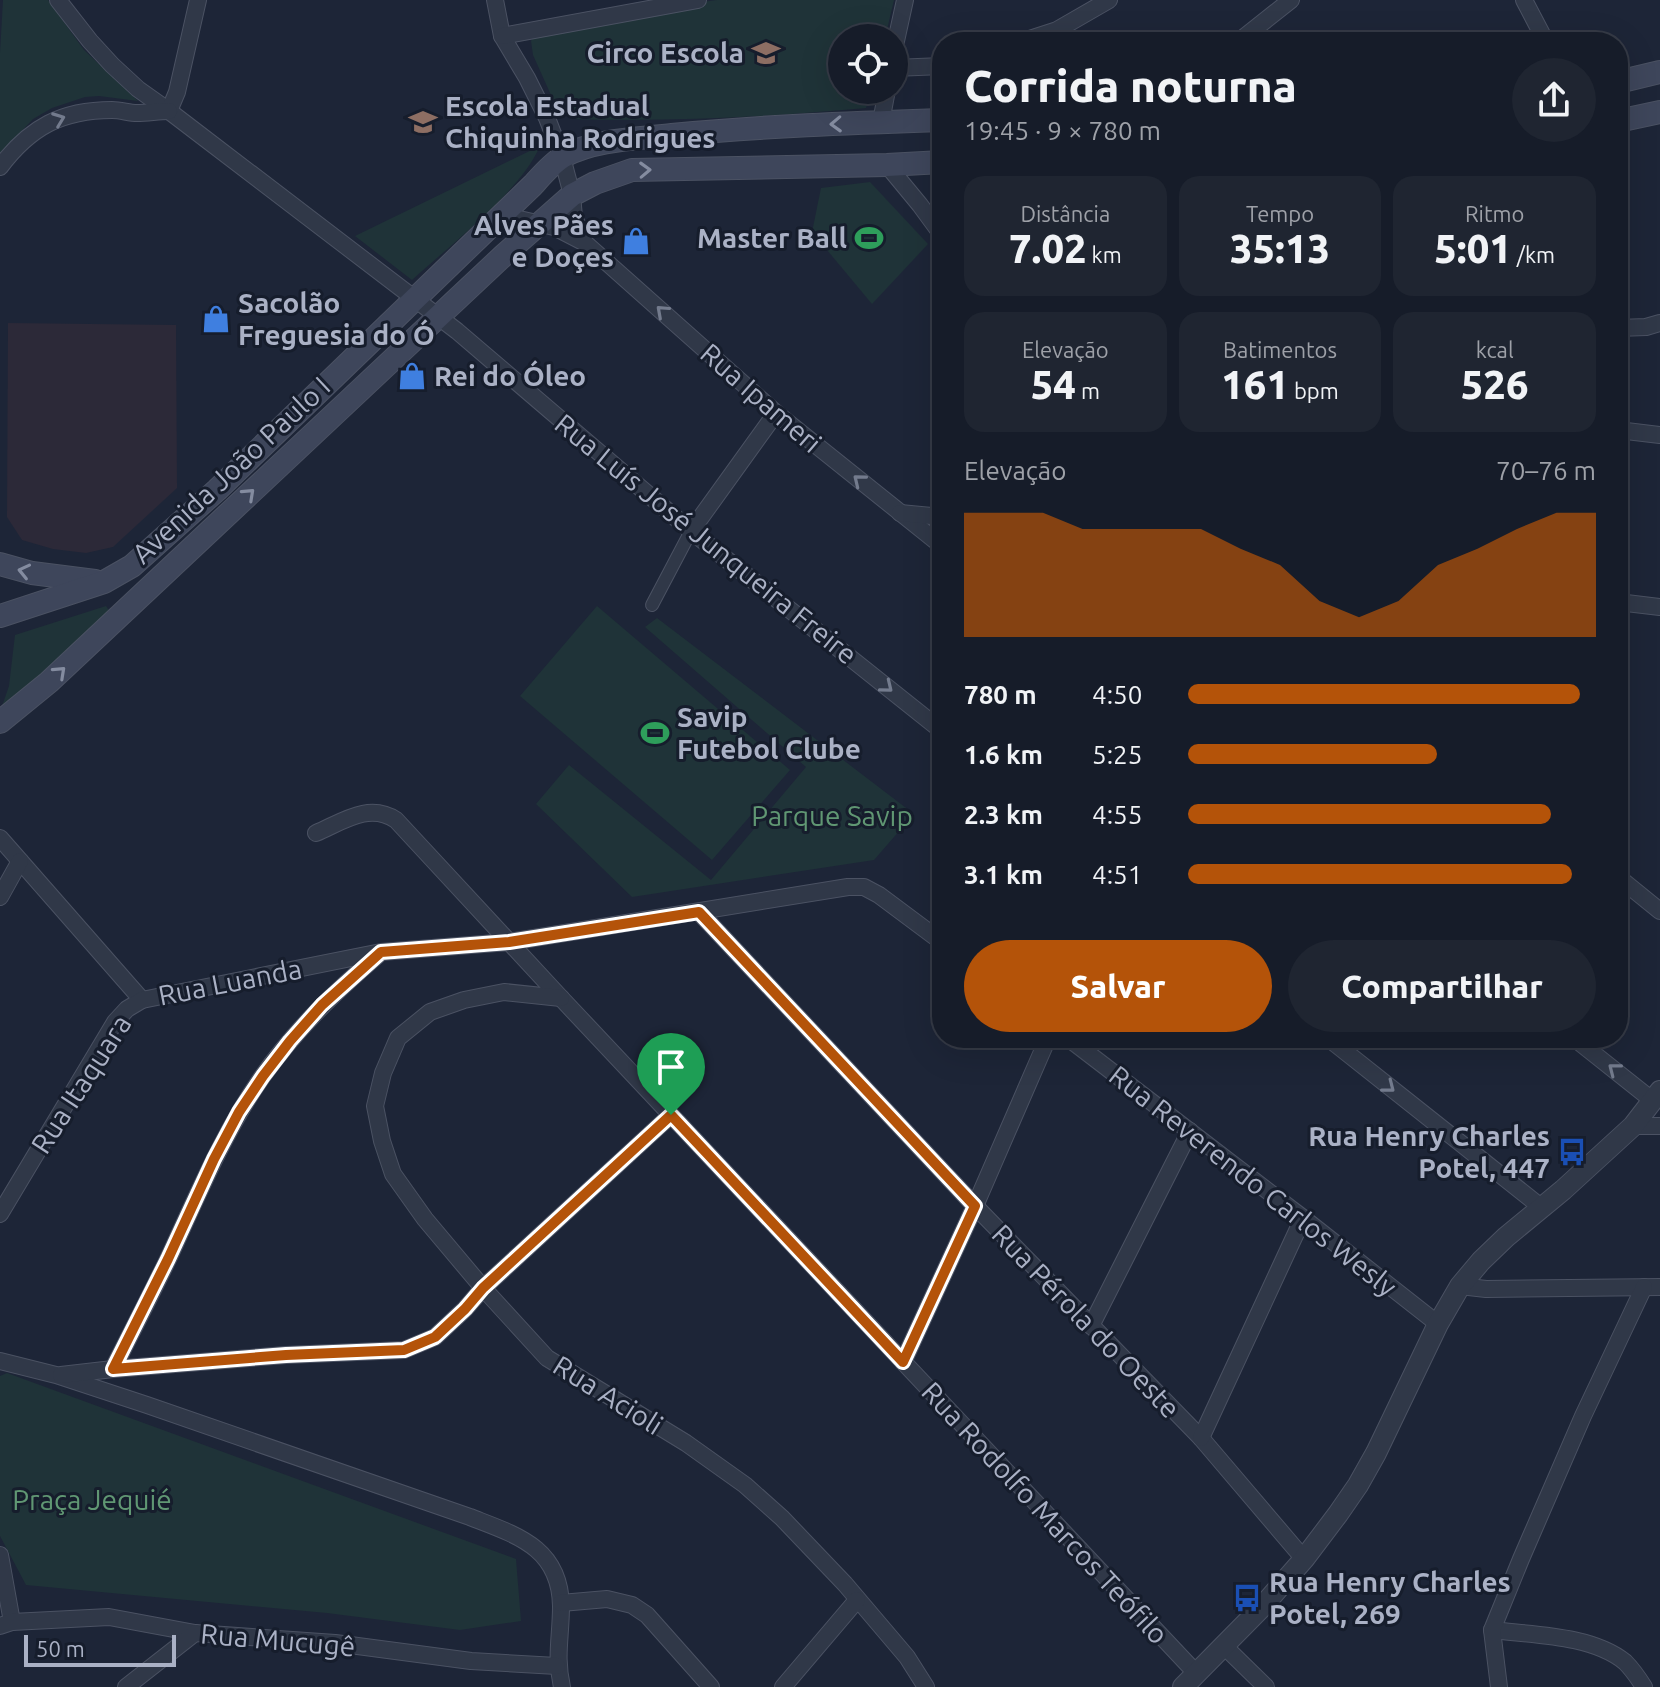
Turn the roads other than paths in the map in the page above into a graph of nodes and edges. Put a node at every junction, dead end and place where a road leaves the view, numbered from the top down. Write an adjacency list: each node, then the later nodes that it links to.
1 (58, 0): 19 (street, Rua Luís José Junqueira Freire)
2 (198, 0): 19 (street)
3 (495, 0): 13 (street)
4 (698, 0): 13 (street)
5 (905, 0): 9 (street)
6 (1109, 0): 10 (street)
7 (1291, 0): 11 (street)
8 (1524, 0): 12 (street)
9 (900, 24)
10 (1051, 32)
11 (1251, 32)
12 (1541, 32)
13 (502, 36): 24 (street)
14 (932, 66): 15 (street)
15 (908, 67)
16 (1660, 72): 17 (main road)
17 (1628, 80)
18 (884, 104): 23 (street)
19 (169, 111): 27 (street, one-way to 19); 33 (street, Rua Luís José Junqueira Freire)
20 (1660, 112): 21 (main road)
21 (1628, 119)
22 (932, 120): 23 (main road)
23 (881, 122): 24 (main road, one-way to 24)
24 (562, 157): 28 (street); 29 (main road, Avenida João Paulo I)
25 (932, 163): 26 (main road, Avenida João Paulo I)
26 (887, 165): 28 (main road, Avenida João Paulo I, one-way to 26); 30 (street)
27 (0, 167)
28 (572, 195): 31 (main road, Avenida João Paulo I); 32 (street)
29 (502, 215): 31 (street, Rua Ipameri); 33 (main road, Avenida João Paulo I)
30 (932, 221)
31 (537, 224): 32 (street, Rua Ipameri); 34 (main road, Avenida João Paulo I)
32 (585, 243): 37 (street, Rua Ipameri, one-way to 32)
33 (415, 299): 34 (street, Rua Luís José Junqueira Freire); 45 (main road, Avenida João Paulo I)
34 (438, 317): 42 (street, Rua Luís José Junqueira Freire); 50 (main road, Avenida João Paulo I, one-way to 34)
35 (1660, 323): 36 (street)
36 (1628, 328)
37 (776, 413): 40 (street, Rua Ipameri, one-way to 37); 42 (street)
38 (1628, 431): 39 (street)
39 (1660, 435)
40 (900, 513): 41 (street); 43 (street, Rua Ipameri)
41 (932, 516)
42 (691, 531): 47 (street); 51 (street, Rua Luís José Junqueira Freire, one-way to 51)
43 (932, 538)
44 (0, 564): 45 (main road, one-way to 44)
45 (104, 582): 49 (main road, Avenida João Paulo I)
46 (1628, 603): 48 (street)
47 (652, 605)
48 (1660, 607)
49 (0, 616)
50 (0, 722)
51 (932, 723)
52 (316, 833): 60 (street, Rua Rodolfo Marcos Teófilo)
53 (0, 838): 54 (street)
54 (20, 861): 56 (street); 63 (street)
55 (1628, 885): 57 (street)
56 (0, 897)
57 (1660, 911)
58 (699, 912): 59 (street); 60 (street); 73 (street, Rua Pérola do Oeste)
59 (932, 935)
60 (509, 942): 61 (street, Rua Luanda); 62 (street, Rua Rodolfo Marcos Teófilo)
61 (381, 952): 63 (street, Rua Luanda); 84 (street)
62 (561, 998): 69 (street, Rua Rodolfo Marcos Teófilo); 79 (street, Rua Acioli)
63 (142, 1000): 75 (street, Rua Itaquara)
64 (1044, 1048): 73 (street)
65 (1081, 1048): 72 (street, Rua Reverendo Carlos Wesly)
66 (1341, 1048): 74 (street, one-way to 74)
67 (1588, 1048): 68 (street, one-way to 67)
68 (1656, 1096): 70 (street)
69 (671, 1115): 79 (street); 83 (street, Rua Rodolfo Marcos Teófilo)
70 (1633, 1126): 71 (street); 74 (street)
71 (1660, 1126)
72 (1190, 1131): 76 (street, Rua Reverendo Carlos Wesly); 81 (street)
73 (975, 1206): 81 (street, Rua Pérola do Oeste); 83 (street)
74 (1541, 1207): 77 (street)
75 (0, 1214)
76 (1303, 1218): 80 (street, Rua Reverendo Carlos Wesly); 86 (street)
77 (1460, 1286): 78 (street); 80 (street)
78 (1652, 1287): 92 (street)
79 (483, 1288): 84 (street); 89 (street, Rua Acioli)
80 (1438, 1324): 88 (street)
81 (1091, 1326): 86 (street, Rua Pérola do Oeste)
82 (0, 1361): 85 (street)
83 (903, 1362): 96 (street, Rua Rodolfo Marcos Teófilo)
84 (113, 1369): 85 (street)
85 (56, 1375): 90 (street)
86 (1201, 1438): 88 (street, Rua Pérola do Oeste)
87 (0, 1555): 91 (street)
88 (1304, 1559): 94 (street)
89 (857, 1600): 100 (street); 101 (street, Rua Acioli)
90 (561, 1603): 95 (street); 99 (street)
91 (6, 1624): 93 (street, Rua Mucugê)
92 (1492, 1630): 103 (street); 104 (street)
93 (195, 1633): 95 (street, Rua Mucugê); 97 (street)
94 (1224, 1646): 96 (street); 102 (street)
95 (557, 1666): 98 (street)
96 (1190, 1680)
97 (126, 1687)
98 (562, 1687)
99 (711, 1687)
100 (783, 1687)
101 (926, 1687)
102 (1266, 1687)
103 (1499, 1687)
104 (1644, 1687)

